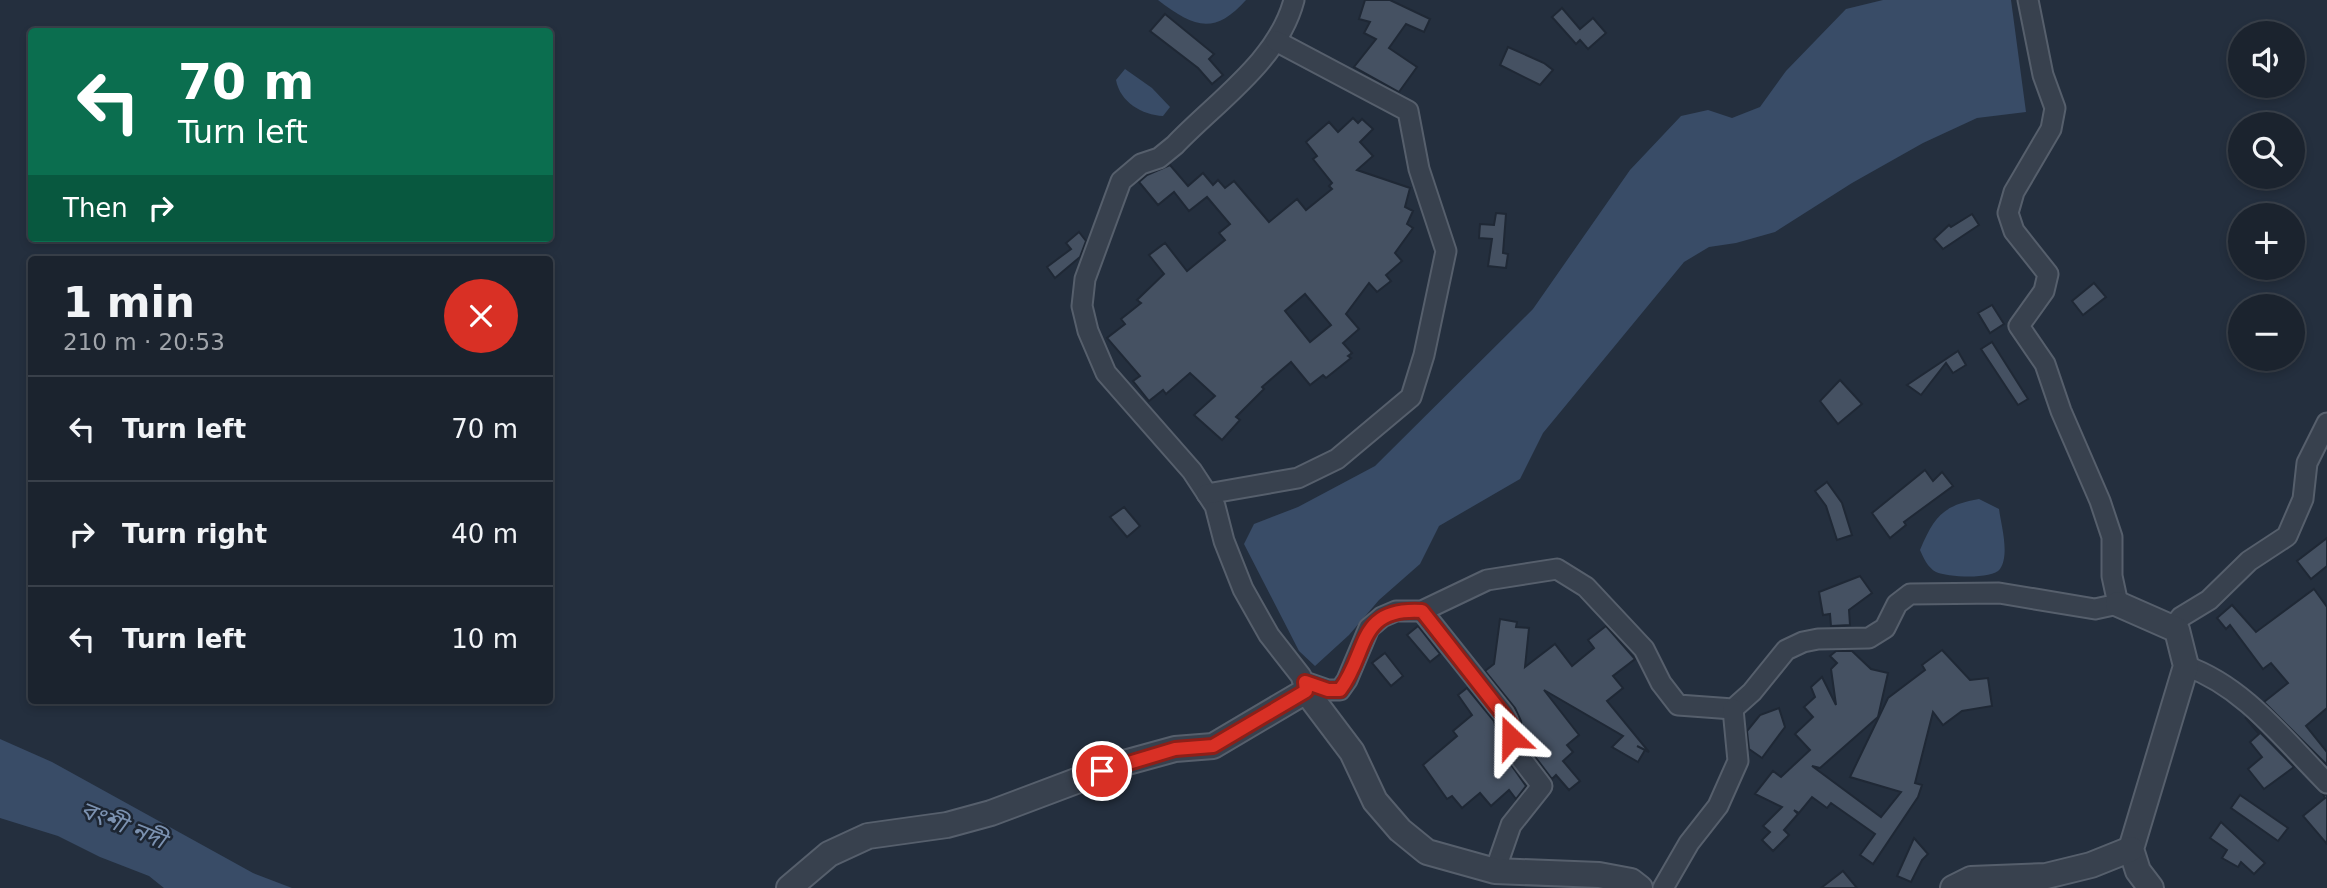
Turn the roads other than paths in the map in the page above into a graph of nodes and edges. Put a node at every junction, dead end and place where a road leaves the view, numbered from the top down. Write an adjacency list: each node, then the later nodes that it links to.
1 (1294, 0): 3 (street)
2 (2028, 0): 6 (street)
3 (1276, 41): 5 (street); 5 (street)
4 (2327, 424): 8 (street)
5 (1207, 494): 10 (street)
6 (2118, 604): 8 (street); 11 (street)
7 (1422, 611): 10 (street); 11 (street); 14 (street)
8 (2171, 629): 9 (street)
9 (2186, 666): 12 (street); 13 (street)
10 (1305, 686): 14 (street); 15 (street)
11 (1733, 709): 17 (street)
12 (2327, 783)
13 (2131, 849): 18 (street); 19 (street)
14 (1495, 871): 16 (street)
15 (789, 888)
16 (1640, 888)
17 (1663, 888)
18 (1953, 888)
19 (2151, 888)

